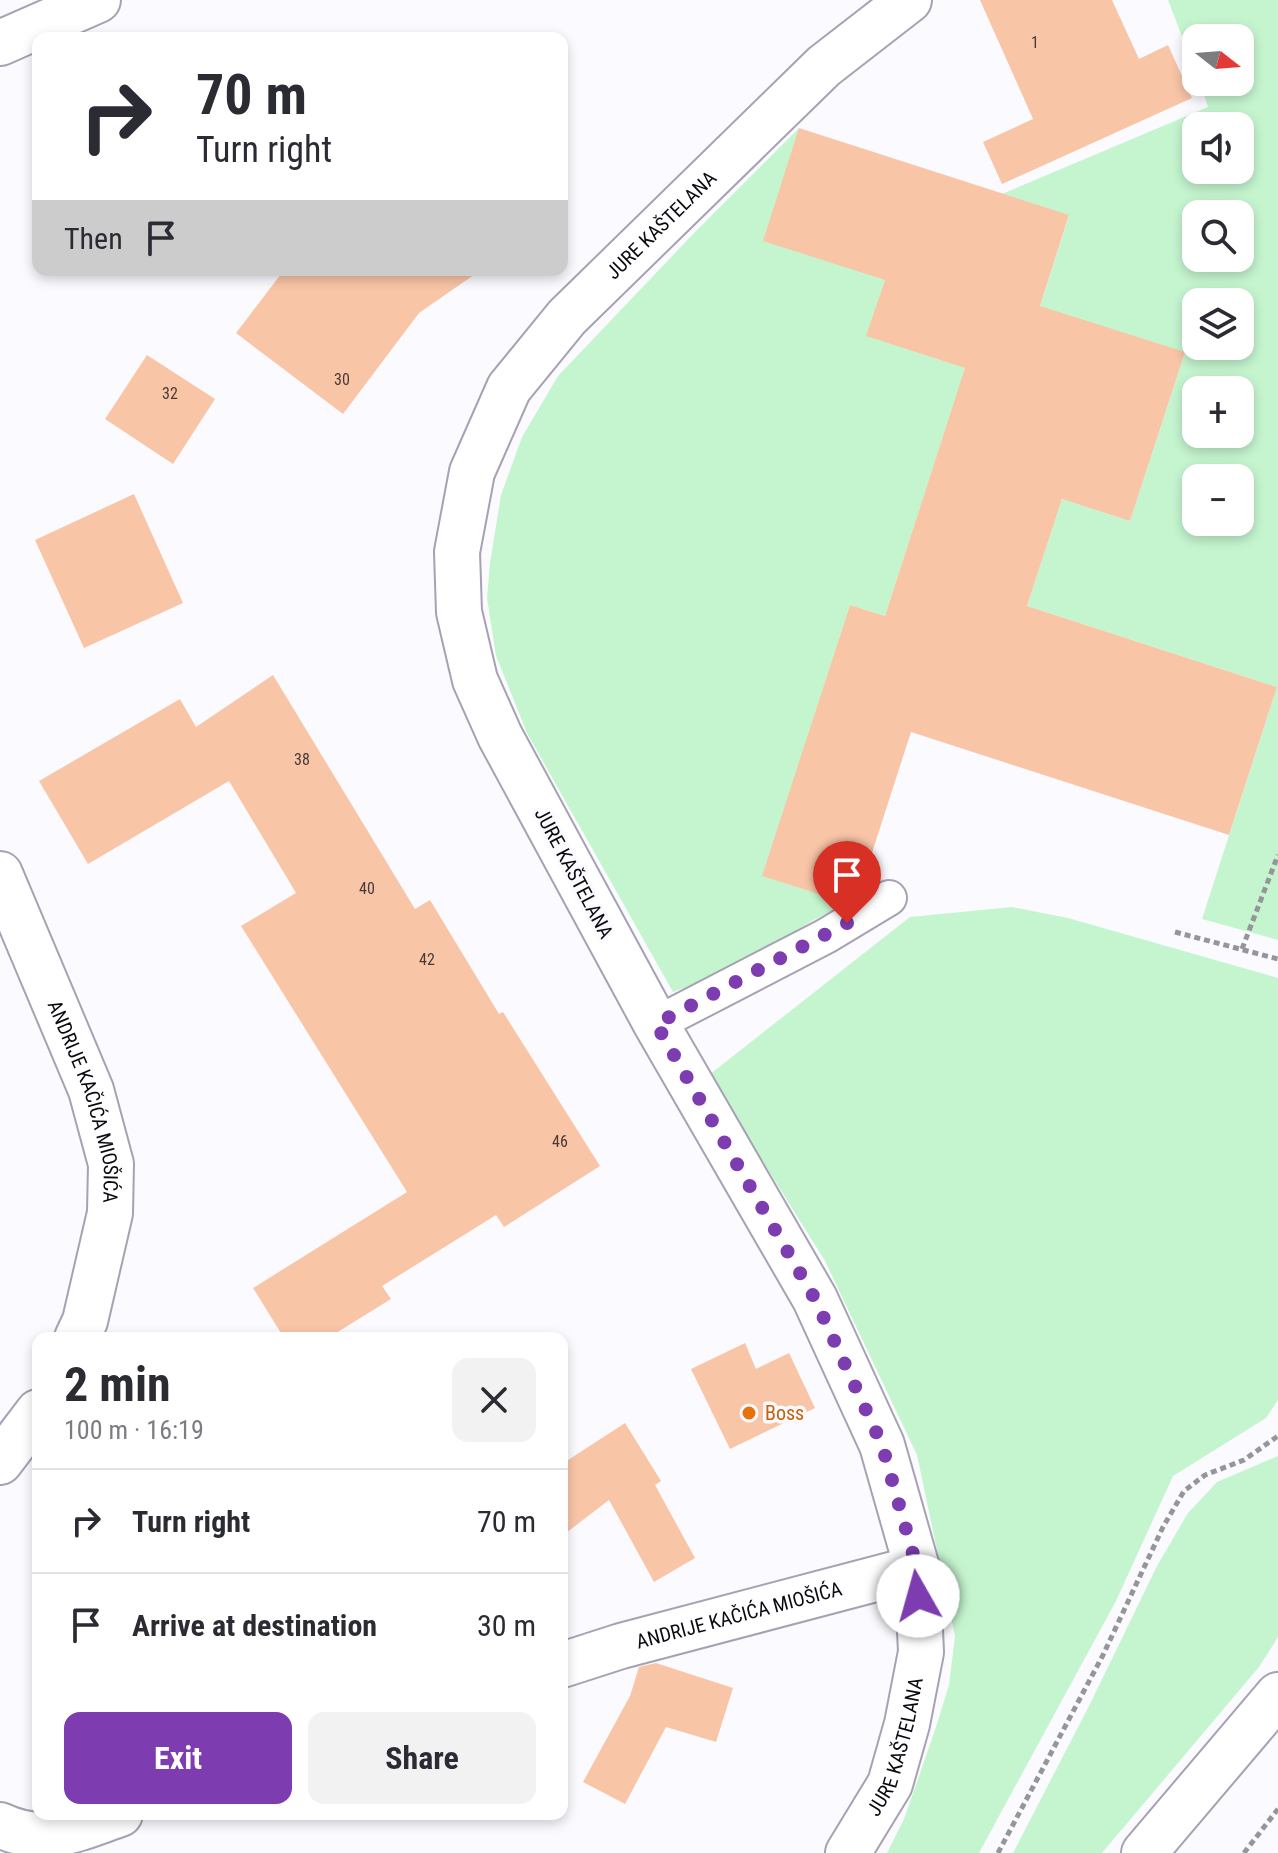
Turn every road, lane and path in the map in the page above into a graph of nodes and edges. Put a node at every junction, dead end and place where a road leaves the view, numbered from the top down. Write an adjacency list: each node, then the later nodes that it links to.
1 (98, 0): 3 (street)
2 (909, 0): 10 (street, JURE KAŠTELANA)
3 (0, 43)
4 (1278, 855): 8 (path)
5 (0, 874): 11 (street, ANDRIJE KAČIĆA MIOŠIĆA)
6 (889, 898): 10 (lane)
7 (1175, 932): 8 (path)
8 (1242, 949): 9 (path)
9 (1278, 959)
10 (656, 1024): 15 (street, JURE KAŠTELANA)
11 (80, 1332)
12 (32, 1420): 14 (street)
13 (1278, 1436): 22 (path)
14 (0, 1462)
15 (917, 1568): 16 (street, ANDRIJE KAČIĆA MIOŠIĆA); 21 (street, JURE KAŠTELANA)
16 (568, 1663)
17 (1278, 1695): 23 (street)
18 (1278, 1809): 24 (path)
19 (101, 1820): 20 (street)
20 (6, 1836)
21 (848, 1853)
22 (998, 1853)
23 (1144, 1853)
24 (1244, 1853)

